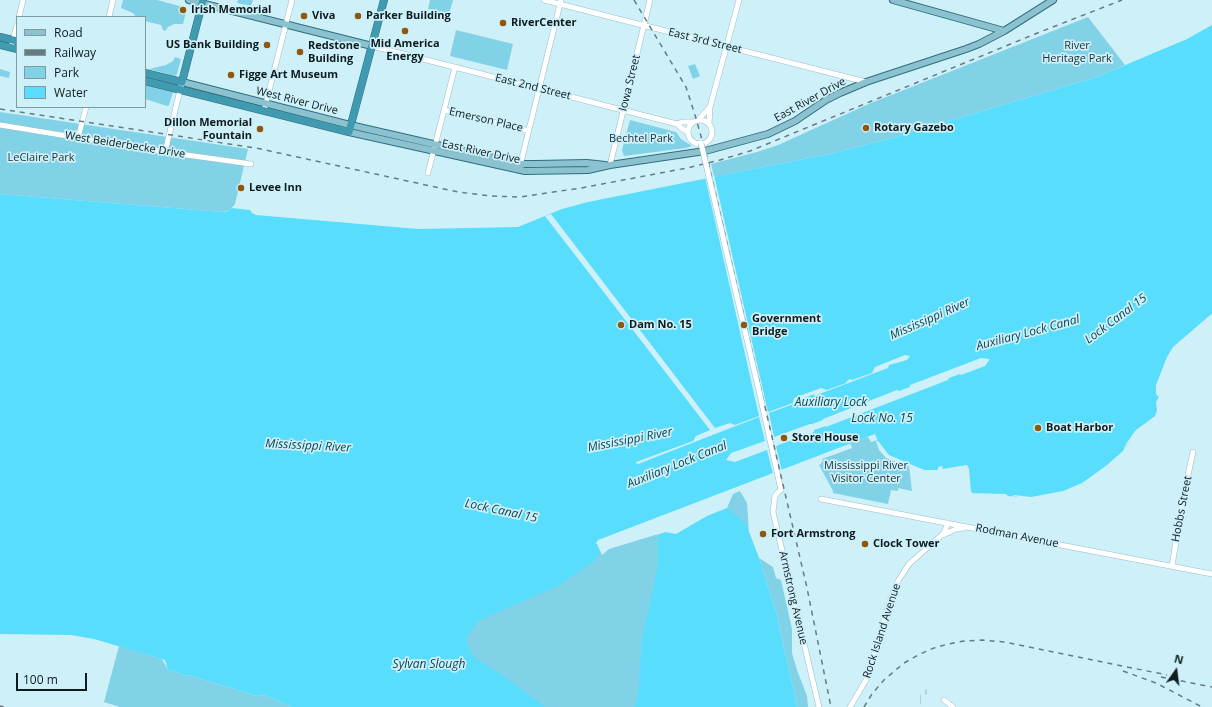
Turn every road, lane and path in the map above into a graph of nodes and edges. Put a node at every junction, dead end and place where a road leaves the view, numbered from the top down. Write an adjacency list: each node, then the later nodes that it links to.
1 (23, 0): 13 (street)
2 (113, 0): 14 (street)
3 (189, 0): 11 (main road)
4 (292, 0): 15 (street)
5 (384, 0): 21 (highway)
6 (544, 0): 12 (street, East 3rd Street)
7 (650, 0): 16 (street, Iowa Street)
8 (739, 0): 22 (street)
9 (894, 0): 17 (main road)
10 (1053, 0): 17 (main road, East River Drive)
11 (203, 2): 15 (main road); 27 (highway)
12 (561, 2): 16 (street, East 3rd Street); 28 (street)
13 (19, 16)
14 (109, 16)
15 (286, 24): 21 (main road); 31 (street)
16 (644, 26): 22 (street, East 3rd Street); 33 (street, Iowa Street)
17 (1004, 30): 26 (main road, East River Drive)
18 (0, 37): 19 (highway)
19 (15, 44): 20 (highway)
20 (0, 45)
21 (372, 46): 23 (street, East 2nd Street); 38 (highway)
22 (727, 47): 26 (street, East 3rd Street); 29 (street)
23 (455, 67): 28 (street, East 2nd Street); 32 (street)
24 (146, 73): 27 (highway, West River Drive)
25 (146, 81): 27 (highway, West River Drive)
26 (866, 82): 48 (main road, East River Drive)
27 (181, 86): 31 (highway, West River Drive); 44 (street)
28 (539, 88): 33 (street, East 2nd Street); 39 (street)
29 (710, 107): 34 (street); 37 (street)
30 (86, 108): 41 (street)
31 (265, 108): 38 (highway, West River Drive)
32 (444, 110): 39 (street, Emerson Place); 43 (street)
33 (623, 110): 36 (street, East 2nd Street); 48 (street, Iowa Street)
34 (696, 121): 36 (street, East 2nd Street); 37 (street); 40 (street)
35 (0, 124): 41 (street, West Beiderbecke Drive)
36 (677, 124): 40 (street)
37 (709, 124): 42 (street)
38 (350, 129): 43 (main road, East River Drive); 45 (main road, East River Drive)
39 (529, 130): 47 (street)
40 (688, 132): 42 (street)
41 (78, 138): 44 (street, West Beiderbecke Drive)
42 (701, 143): 59 (street, Armstrong Avenue, bridge)
43 (436, 144): 45 (street); 47 (main road, East River Drive)
44 (165, 152): 46 (street, West Beiderbecke Drive)
45 (434, 152): 49 (main road, East River Drive); 50 (street)
46 (251, 164)
47 (520, 164): 48 (main road, East River Drive); 49 (street)
48 (610, 165): 49 (main road, East River Drive)
49 (519, 171)
50 (428, 173)
51 (1193, 452): 56 (street, Hobbs Street)
52 (821, 499): 53 (street, Rodman Avenue)
53 (948, 523): 54 (street, Rodman Avenue); 55 (street, Rock Island Avenue)
54 (967, 527): 55 (street); 56 (street, Rodman Avenue)
55 (941, 536): 60 (street, Rock Island Avenue)
56 (1172, 566): 57 (street, Rodman Avenue)
57 (1212, 574)
58 (944, 700): 61 (street)
59 (819, 707)
60 (850, 707)
61 (953, 707)

